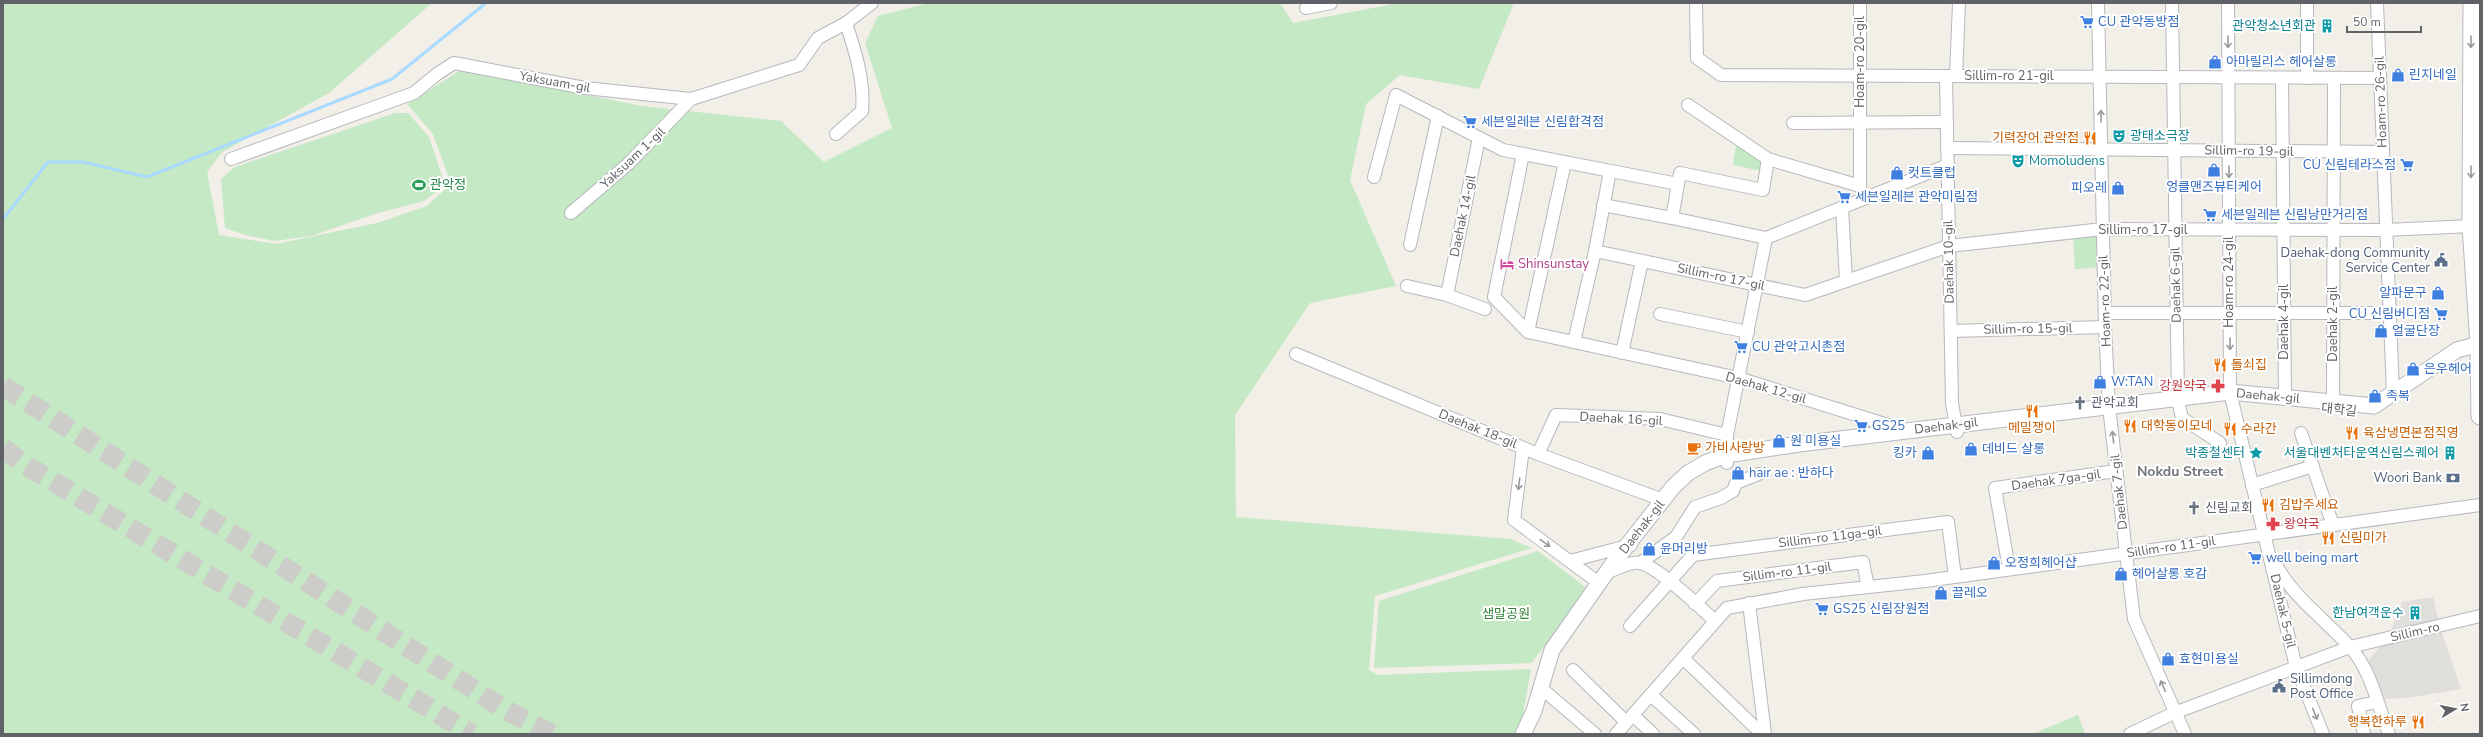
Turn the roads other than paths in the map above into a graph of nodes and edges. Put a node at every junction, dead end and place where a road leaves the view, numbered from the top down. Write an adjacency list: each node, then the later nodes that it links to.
1 (872, 3): 13 (street, Yaksuam-gil)
2 (1331, 3): 12 (street)
3 (1696, 3): 14 (street, Sillim-ro 21-gil)
4 (1860, 3): 14 (street, Hoam-ro 20-gil)
5 (1959, 3): 15 (street, Daehak 10-gil)
6 (2098, 3): 16 (street, Hoam-ro 22-gil)
7 (2172, 3): 17 (street, Daehak 6-gil)
8 (2228, 3): 18 (street, Hoam-ro 24-gil, one-way to 18)
9 (2307, 3): 20 (street)
10 (2378, 3): 22 (street, Hoam-ro 26-gil)
11 (2472, 3): 52 (main road, one-way to 52)
12 (1306, 8)
13 (846, 23): 23 (street, Yaksuam-gil); 29 (street)
14 (1860, 76): 15 (street, Sillim-ro 21-gil); 26 (street, Hoam-ro 20-gil)
15 (1951, 76): 16 (street, Sillim-ro 21-gil); 27 (street, Daehak 10-gil)
16 (2100, 77): 17 (street, Sillim-ro 21-gil); 32 (street, Hoam-ro 22-gil, one-way to 16)
17 (2173, 77): 18 (street, Sillim-ro 21-gil); 33 (street, Daehak 6-gil)
18 (2228, 78): 19 (street, Sillim-ro 21-gil); 34 (street, Hoam-ro 24-gil)
19 (2282, 78): 20 (street, Sillim-ro 21-gil); 35 (street, Daehak 4-gil)
20 (2307, 78): 21 (street, Sillim-ro 21-gil)
21 (2334, 78): 22 (street, Sillim-ro 21-gil); 36 (street, Daehak 2-gil)
22 (2380, 78): 37 (street, Hoam-ro 26-gil)
23 (691, 99): 40 (street, Yaksuam-gil); 50 (street, Yaksuam 1-gil)
24 (1688, 105): 39 (street)
25 (1438, 116): 30 (street); 44 (street); 60 (street)
26 (1860, 122): 27 (street); 28 (street, Hoam-ro 20-gil); 46 (street, Hoam-ro 20-gil)
27 (1947, 122): 31 (street, Daehak 10-gil)
28 (1793, 123)
29 (836, 134)
30 (1479, 138): 38 (street); 67 (street, Daehak 14-gil)
31 (1947, 148): 32 (street, Sillim-ro 19-gil); 42 (street, Daehak 10-gil)
32 (2102, 150): 33 (street, Sillim-ro 19-gil); 53 (street, Hoam-ro 22-gil)
33 (2174, 150): 34 (street, Sillim-ro 19-gil); 54 (street, Daehak 6-gil)
34 (2229, 151): 35 (street, Sillim-ro 19-gil); 55 (street, Hoam-ro 24-gil, one-way to 55)
35 (2283, 152): 36 (street, Sillim-ro 19-gil); 56 (street, Daehak 4-gil)
36 (2334, 152): 37 (street, Sillim-ro 19-gil); 57 (street, Daehak 2-gil)
37 (2383, 152): 58 (street, Hoam-ro 26-gil)
38 (1522, 154): 41 (street); 78 (street)
39 (1768, 159): 45 (street); 46 (street)
40 (231, 160)
41 (1565, 162): 43 (street); 78 (street)
42 (1948, 165): 47 (street); 61 (street, Daehak 10-gil)
43 (1610, 171): 45 (street); 48 (street)
44 (1374, 177)
45 (1678, 184): 51 (street)
46 (1860, 186): 47 (street, Hoam-ro 20-gil)
47 (1860, 200): 49 (street)
48 (1604, 205): 51 (street); 62 (street)
49 (1842, 207): 59 (street); 64 (street)
50 (571, 213)
51 (1672, 218): 59 (street)
52 (2476, 226): 58 (street, Sillim-ro 17-gil); 81 (main road)
53 (2103, 229): 54 (street, Sillim-ro 17-gil); 61 (street, Sillim-ro 17-gil); 69 (street, Hoam-ro 22-gil)
54 (2175, 229): 55 (street, Sillim-ro 17-gil); 70 (street, Daehak 6-gil)
55 (2229, 229): 56 (street, Sillim-ro 17-gil); 71 (street, Hoam-ro 24-gil)
56 (2284, 230): 57 (street, Sillim-ro 17-gil); 72 (street, Daehak 4-gil)
57 (2334, 230): 58 (street, Sillim-ro 17-gil); 73 (street, Daehak 2-gil)
58 (2386, 230): 74 (street, Hoam-ro 26-gil)
59 (1766, 238): 65 (street)
60 (1410, 245)
61 (1949, 246): 64 (street, Sillim-ro 17-gil); 77 (street, Daehak 10-gil)
62 (1595, 251): 63 (street, Sillim-ro 17-gil); 80 (street)
63 (1642, 261): 65 (street, Sillim-ro 17-gil); 82 (street)
64 (1846, 281): 65 (street, Sillim-ro 17-gil)
65 (1757, 285): 79 (street)
66 (1407, 286): 67 (street)
67 (1447, 294): 68 (street)
68 (1485, 309)
69 (2104, 313): 70 (street); 76 (street, Hoam-ro 22-gil)
70 (2177, 313): 71 (street); 88 (street, Daehak 6-gil)
71 (2229, 313): 72 (street); 86 (street, Hoam-ro 24-gil, one-way to 86)
72 (2284, 313): 73 (street); 87 (street, Daehak 4-gil)
73 (2334, 313): 74 (street); 89 (street, Daehak 2-gil)
74 (2390, 313): 85 (street, Hoam-ro 26-gil)
75 (1660, 314): 79 (street)
76 (2105, 327): 77 (street, Sillim-ro 15-gil); 90 (street, Hoam-ro 22-gil)
77 (1951, 331): 92 (street, Daehak 10-gil)
78 (1528, 332): 80 (street, Daehak 12-gil)
79 (1748, 332): 84 (street)
80 (1574, 342): 82 (street, Daehak 12-gil)
81 (2479, 349): 85 (street, Daehak-gil); 86 (street, 대학길); 91 (main road)
82 (1622, 353): 84 (street, Daehak 12-gil)
83 (1296, 354): 97 (street, Daehak 18-gil)
84 (1738, 378): 93 (street, Daehak 12-gil); 95 (street)
85 (2393, 393): 89 (street, Daehak-gil)
86 (2231, 395): 87 (street, Daehak-gil); 88 (street, Daehak-gil); 103 (street, Daehak 5-gil)
87 (2285, 397): 89 (street, Daehak-gil)
88 (2178, 402): 90 (street, Daehak-gil); 96 (street)
89 (2333, 402)
90 (2110, 410): 92 (street, Daehak-gil); 101 (street, Daehak 7-gil, one-way to 90)
91 (2480, 416)
92 (1957, 429): 93 (street, Daehak-gil); 99 (street)
93 (1907, 431): 99 (street, Daehak-gil)
94 (2301, 433): 100 (street)
95 (1727, 436): 98 (street, Daehak 16-gil); 99 (street)
96 (2220, 443)
97 (1523, 448): 98 (street, Daehak 18-gil); 110 (street, one-way to 110)
98 (1538, 454): 104 (street, Daehak 18-gil)
99 (1726, 459): 104 (street, Daehak-gil); 108 (street)
100 (2313, 466): 103 (street); 106 (street)
101 (2116, 471): 109 (street, Daehak 7-gil); 112 (street, Daehak 7ga-gil)
102 (1759, 474): 111 (street)
103 (2252, 485): 107 (street, Daehak 5-gil)
104 (1663, 500): 108 (street, Daehak-gil)
105 (2480, 505): 106 (street, Sillim-ro 11-gil)
106 (2333, 525): 107 (street, Sillim-ro 11-gil)
107 (2264, 534): 109 (street, Sillim-ro 11-gil); 122 (street); 124 (street, Daehak 5-gil)
108 (1632, 545): 110 (street); 113 (street, Daehak-gil)
109 (2126, 553): 112 (street, Sillim-ro 11-gil); 129 (street, Daehak 7-gil, one-way to 109)
110 (1570, 561): 113 (street)
111 (1640, 563): 113 (street); 115 (street)
112 (2009, 569): 114 (street, Sillim-ro 11-gil)
113 (1608, 574): 126 (street); 126 (street, Daehak-gil)
114 (1955, 577): 115 (street, Sillim-ro 11ga-gil); 116 (street, Sillim-ro 11-gil)
115 (1670, 582): 118 (street); 121 (street)
116 (1868, 587): 117 (street, Sillim-ro 11-gil); 118 (street, Sillim-ro 11-gil)
117 (1749, 603): 120 (street, Sillim-ro 11-gil); 137 (street, Sillim-ro 11-gil)
118 (1695, 604): 120 (street)
119 (2480, 616): 122 (street, Sillim-ro)
120 (1715, 621): 123 (street, Sillim-ro 11-gil)
121 (1630, 626)
122 (2350, 648): 124 (street, Sillim-ro); 128 (street)
123 (1683, 658): 127 (street, Sillim-ro 11-gil); 137 (street, Sillim-ro 11-gil)
124 (2296, 667): 129 (street); 140 (street, Daehak 5-gil, one-way to 140)
125 (1573, 670): 130 (street)
126 (1543, 691): 131 (street, Daehak-gil); 132 (street); 133 (street)
127 (1651, 695): 130 (street, Sillim-ro 11-gil); 136 (street)
128 (2377, 702): 141 (street); 142 (street)
129 (2174, 713): 138 (street); 139 (street, Daehak 7-gil)
130 (1630, 719): 134 (street, Sillim-ro 11-gil); 135 (street)
131 (1523, 734)
132 (1532, 734)
133 (1595, 734)
134 (1616, 734)
135 (1653, 734)
136 (1694, 734)
137 (1763, 734)
138 (2130, 734)
139 (2185, 734)
140 (2323, 734)
141 (2364, 734)
142 (2389, 734)

